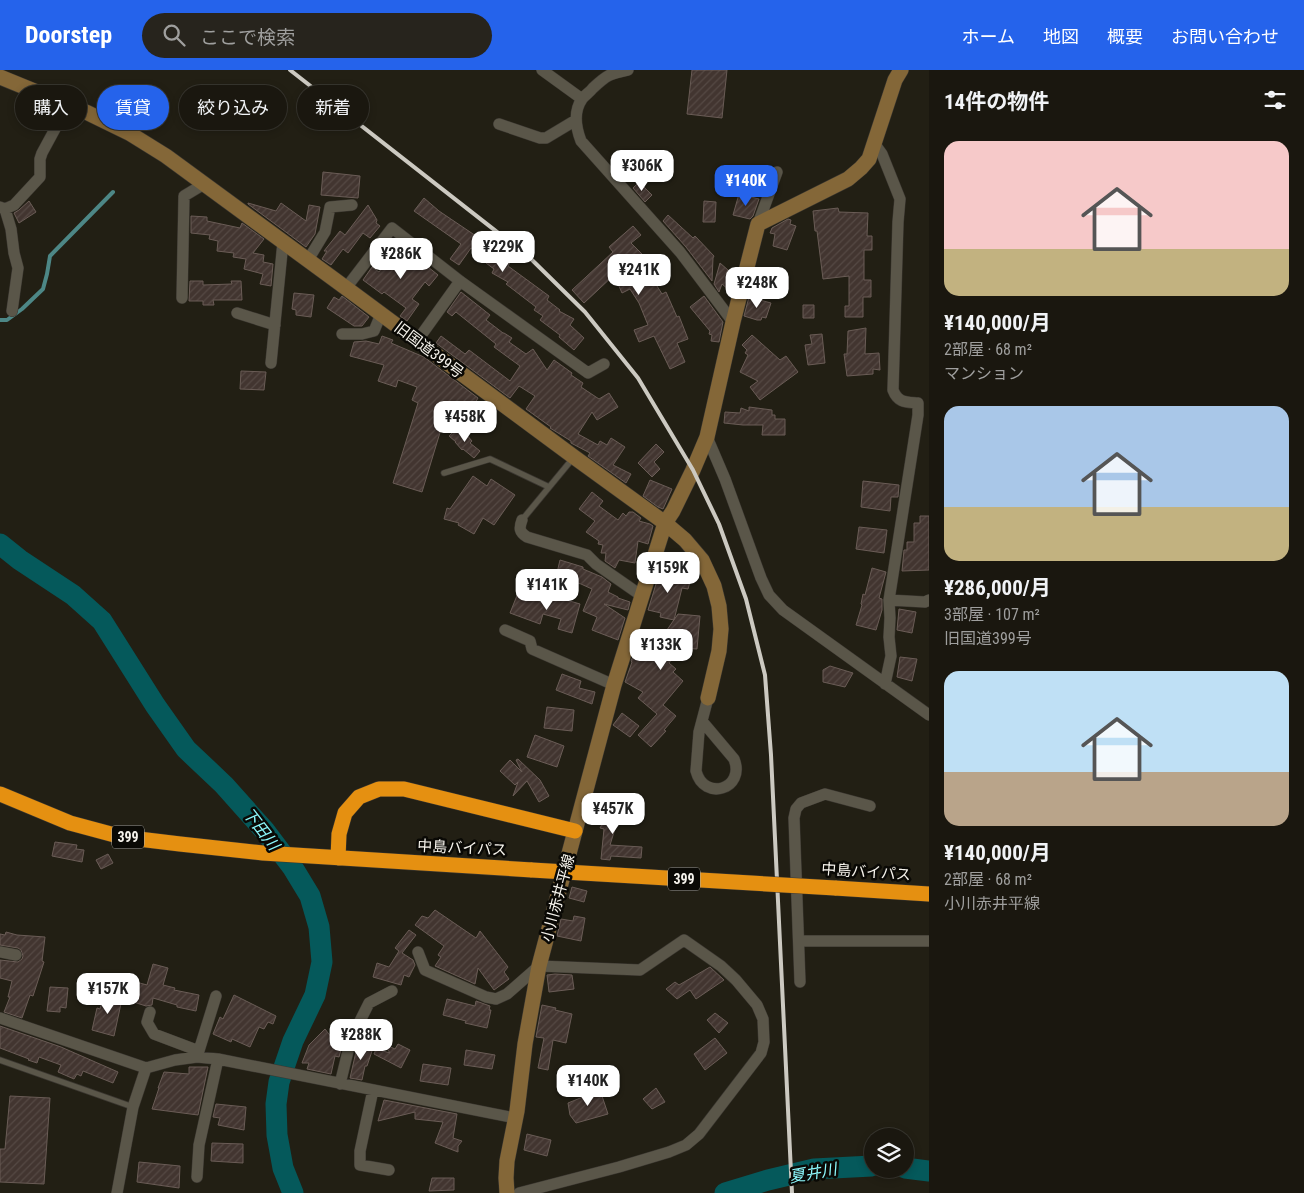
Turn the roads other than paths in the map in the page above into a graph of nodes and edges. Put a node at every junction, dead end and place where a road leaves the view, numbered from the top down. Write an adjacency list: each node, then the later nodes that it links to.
1 (542, 70): 6 (street)
2 (628, 70): 6 (street)
3 (901, 70): 11 (street)
4 (0, 77): 5 (street, 旧国道399号)
5 (19, 85)
6 (582, 99): 8 (street)
7 (87, 114): 13 (street, 旧国道399号)
8 (576, 120): 9 (street); 25 (street)
9 (499, 124)
10 (54, 130): 15 (street)
11 (874, 144): 16 (street); 38 (street)
12 (777, 172): 16 (street)
13 (204, 184): 17 (street, 旧国道399号); 21 (street)
14 (352, 205): 18 (street)
15 (2, 208): 22 (street)
16 (758, 224): 25 (street, 小川赤井平線)
17 (283, 242): 18 (street, 旧国道399号); 26 (street)
18 (308, 260): 20 (street, 旧国道399号)
19 (460, 281): 20 (street); 28 (street); 30 (street)
20 (346, 288): 24 (street, 旧国道399号)
21 (182, 298)
22 (12, 311)
23 (237, 313): 26 (street)
24 (381, 314): 27 (street); 28 (street, 旧国道399号)
25 (733, 322): 31 (street, 小川赤井平線)
26 (275, 325): 29 (street)
27 (342, 334)
28 (417, 341): 32 (street, 旧国道399号)
29 (271, 363)
30 (604, 364)
31 (707, 437): 36 (street, 小川赤井平線); 41 (street)
32 (574, 457): 34 (lane); 36 (street, 旧国道399号)
33 (444, 473): 34 (lane)
34 (549, 487): 35 (lane)
35 (522, 520): 37 (street)
36 (665, 523): 37 (street, 小川赤井平線); 43 (street, 旧国道399号)
37 (642, 596): 42 (street, 小川赤井平線)
38 (889, 600): 39 (street); 41 (street)
39 (929, 600)
40 (505, 630): 42 (street)
41 (885, 684): 44 (street)
42 (614, 685): 48 (street, 小川赤井平線)
43 (708, 698): 45 (street, 旧国道399号)
44 (929, 715)
45 (702, 721): 45 (street, 旧国道399号)
46 (0, 794): 49 (highway, 中島バイパス / 399)
47 (870, 806): 51 (street)
48 (575, 831): 49 (highway); 56 (street, 小川赤井平線)
49 (338, 858): 50 (highway, 中島バイパス / 399, bridge)
50 (929, 894)
51 (798, 941): 52 (street); 57 (street)
52 (929, 941)
53 (0, 952): 55 (street)
54 (418, 952): 56 (street)
55 (16, 955)
56 (539, 966): 69 (street, 小川赤井平線); 74 (street)
57 (800, 982)
58 (392, 991): 66 (street)
59 (216, 996): 62 (street)
60 (150, 1012): 62 (street)
61 (0, 1018): 65 (street)
62 (198, 1054): 63 (street); 65 (street)
63 (218, 1059): 66 (street); 71 (street)
64 (0, 1060): 68 (lane)
65 (146, 1068): 68 (street)
66 (340, 1084): 67 (street)
67 (373, 1090): 69 (street); 70 (street)
68 (133, 1107): 72 (street)
69 (515, 1118): 73 (street, 小川赤井平線)
70 (389, 1170)
71 (197, 1177)
72 (117, 1193)
73 (507, 1193)
74 (519, 1193)

